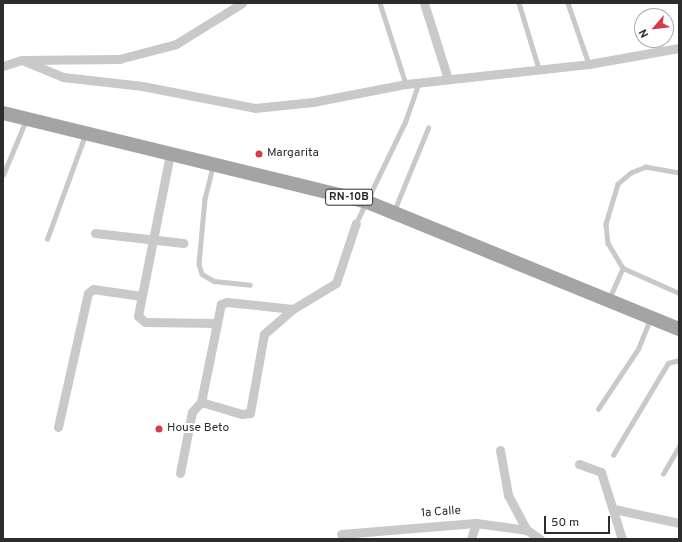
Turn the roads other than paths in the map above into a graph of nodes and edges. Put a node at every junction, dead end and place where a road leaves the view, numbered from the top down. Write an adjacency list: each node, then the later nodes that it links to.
1 (242, 3): 7 (street)
2 (380, 3): 13 (lane)
3 (424, 3): 11 (street)
4 (519, 3): 10 (lane)
5 (568, 3): 8 (lane)
6 (679, 48): 8 (street)
7 (22, 60): 9 (street); 13 (street)
8 (589, 64): 10 (street)
9 (3, 66)
10 (539, 69): 11 (street)
11 (448, 79): 12 (street)
12 (419, 82): 13 (street); 22 (lane)
13 (406, 84)
14 (3, 113): 15 (main road, RN-10B)
15 (26, 119): 17 (main road, RN-10B); 21 (lane)
16 (428, 128): 23 (lane)
17 (86, 134): 18 (main road, RN-10B); 27 (lane)
18 (170, 154): 19 (main road, RN-10B); 26 (street)
19 (213, 165): 22 (main road, RN-10B); 30 (lane)
20 (679, 173): 29 (lane)
21 (3, 175)
22 (365, 201): 23 (main road, RN-10B); 24 (lane)
23 (394, 211): 33 (main road, RN-10B)
24 (356, 223): 34 (street)
25 (95, 234): 26 (street)
26 (151, 238): 28 (street); 32 (street)
27 (47, 239)
28 (183, 243)
29 (623, 268): 31 (lane); 33 (lane)
30 (250, 286)
31 (679, 294)
32 (141, 296): 36 (street); 41 (street)
33 (608, 302): 35 (main road, RN-10B)
34 (293, 309): 36 (street); 39 (street)
35 (650, 318): 37 (main road, RN-10B); 40 (lane)
36 (217, 324): 39 (street)
37 (679, 329)
38 (679, 360): 44 (lane)
39 (201, 402): 46 (street)
40 (598, 409)
41 (58, 427)
42 (679, 446): 47 (lane)
43 (500, 450): 51 (street)
44 (613, 455)
45 (579, 464): 48 (street)
46 (180, 473)
47 (663, 474)
48 (614, 508): 50 (street); 55 (street)
49 (476, 523): 51 (street, 1a Calle); 52 (street, 1a Calle); 53 (street)
50 (679, 523)
51 (527, 530): 54 (street, 1a Calle)
52 (341, 534)
53 (471, 539)
54 (540, 539)
55 (622, 539)

